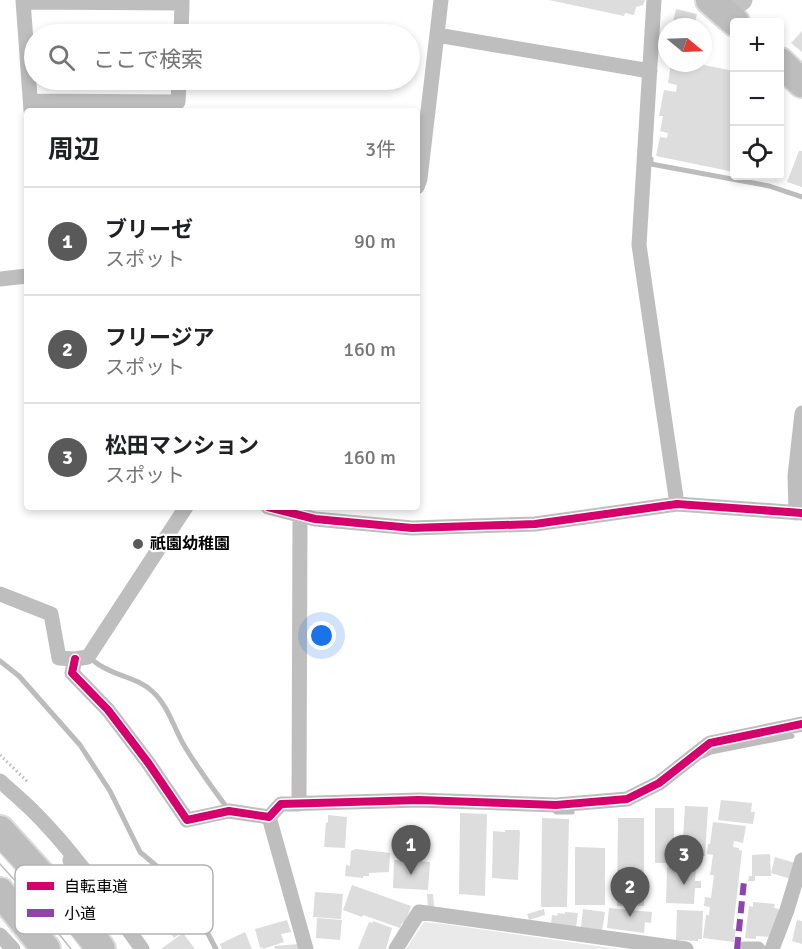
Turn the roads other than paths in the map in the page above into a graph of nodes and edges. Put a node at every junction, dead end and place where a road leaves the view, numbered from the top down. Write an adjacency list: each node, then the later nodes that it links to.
1 (441, 0): 7 (street)
2 (654, 0): 9 (street)
3 (23, 1): 4 (street); 5 (street)
4 (182, 2): 6 (street)
5 (25, 24)
6 (181, 24)
7 (436, 35): 9 (street); 15 (street)
8 (784, 66): 10 (highway)
9 (650, 71): 20 (street)
10 (802, 82)
11 (30, 90): 13 (street)
12 (179, 90): 14 (street)
13 (31, 106): 14 (street)
14 (178, 106)
15 (420, 133): 16 (street)
16 (420, 179)
17 (24, 276): 18 (street)
18 (0, 279)
19 (802, 413): 23 (street)
20 (677, 504): 23 (street); 24 (street)
21 (184, 510): 26 (street)
22 (286, 510): 24 (street)
23 (799, 513)
24 (310, 514): 29 (street)
25 (0, 594): 26 (street)
26 (75, 659): 30 (street)
27 (802, 724): 29 (street)
28 (0, 781): 32 (street)
29 (299, 804): 30 (street)
30 (269, 817): 47 (street)
31 (0, 830): 34 (highway)
32 (68, 851): 35 (street); 36 (street)
33 (802, 860): 52 (street)
34 (32, 865)
35 (72, 865)
36 (79, 865)
37 (0, 892): 38 (highway)
38 (15, 911)
39 (34, 934): 44 (highway)
40 (90, 934): 45 (highway)
41 (131, 934): 46 (street)
42 (0, 935): 43 (street)
43 (13, 949)
44 (46, 949)
45 (101, 949)
46 (142, 949)
47 (306, 949)
48 (396, 949): 49 (street)
49 (686, 949)
50 (744, 949): 51 (street)
51 (758, 949)
52 (772, 949)

